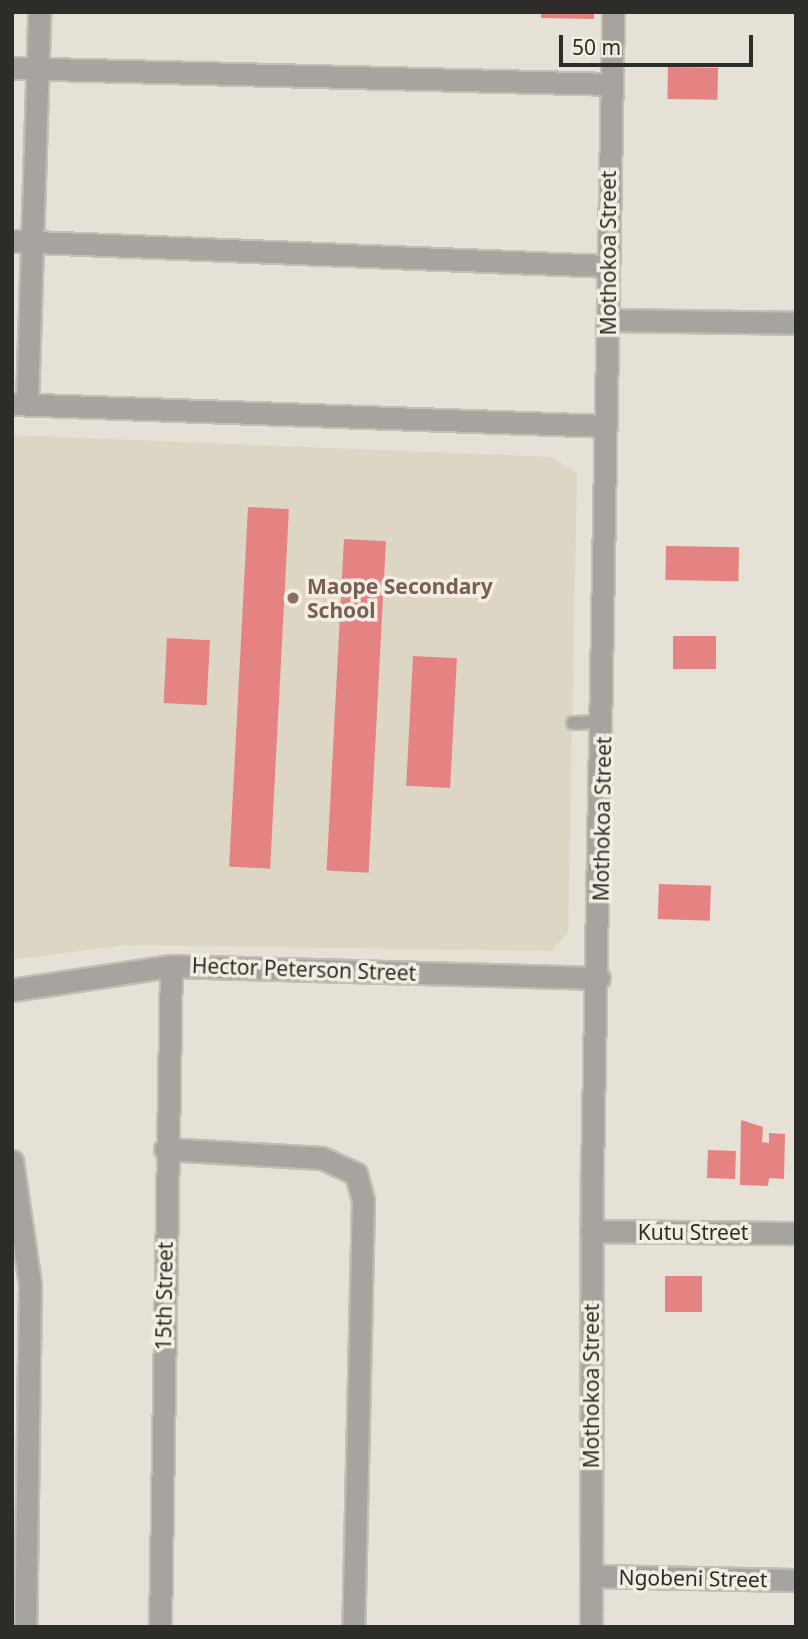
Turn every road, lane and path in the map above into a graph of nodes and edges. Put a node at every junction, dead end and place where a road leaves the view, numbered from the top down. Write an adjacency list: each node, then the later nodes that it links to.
1 (39, 12): 4 (street)
2 (613, 12): 5 (street, Mothokoa Street)
3 (12, 68): 4 (street)
4 (37, 68): 5 (street); 6 (street)
5 (610, 84): 7 (street, Mothokoa Street)
6 (22, 241): 7 (street); 10 (street)
7 (606, 266): 8 (street, Mothokoa Street)
8 (608, 320): 9 (street); 11 (street, Mothokoa Street)
9 (796, 323)
10 (20, 404): 11 (street)
11 (606, 426): 12 (street, Mothokoa Street)
12 (603, 722): 13 (lane); 15 (street, Mothokoa Street)
13 (573, 723)
14 (171, 965): 15 (street, Hector Peterson Street); 16 (street, Hector Peterson Street); 17 (street, 15th Street)
15 (598, 978): 19 (street, Mothokoa Street)
16 (12, 990)
17 (165, 1149): 24 (street, 15th Street); 25 (street)
18 (12, 1161): 23 (street)
19 (591, 1231): 20 (street, Kutu Street); 21 (street, Mothokoa Street)
20 (796, 1233)
21 (591, 1576): 22 (street, Ngobeni Street); 26 (street, Mothokoa Street)
22 (796, 1580)
23 (25, 1627)
24 (160, 1627)
25 (353, 1627)
26 (591, 1627)

